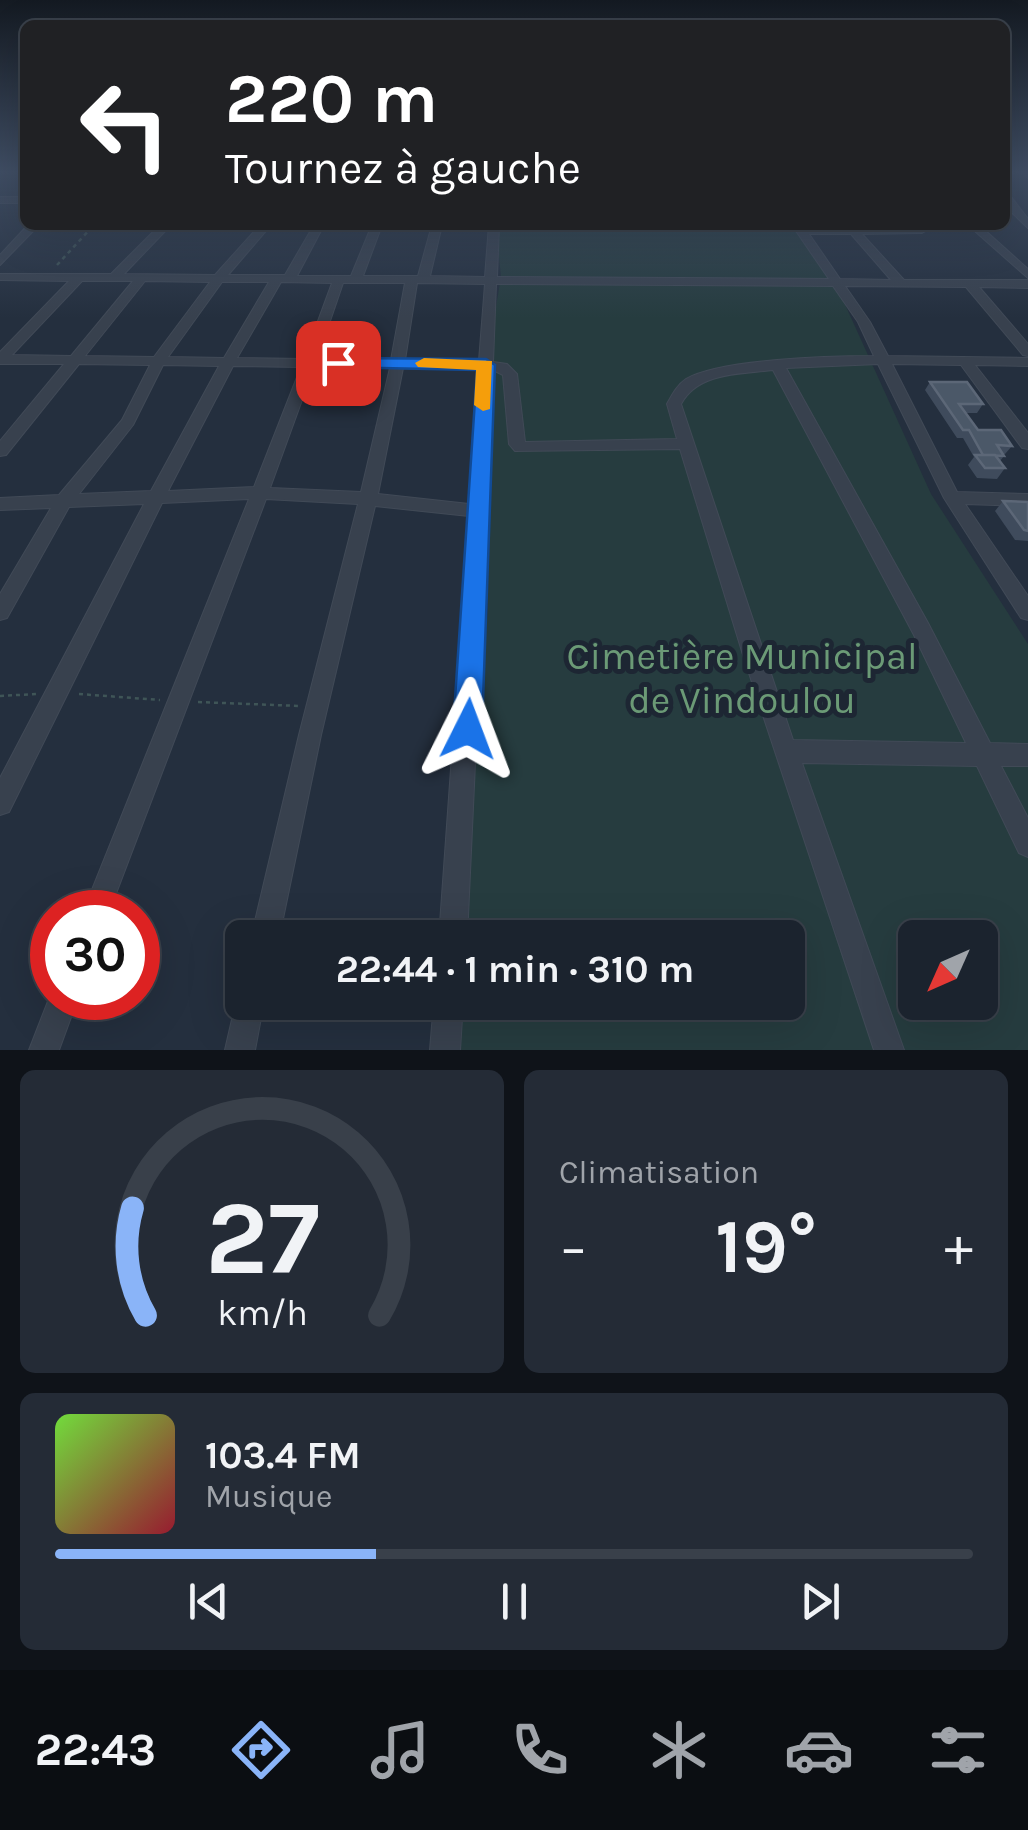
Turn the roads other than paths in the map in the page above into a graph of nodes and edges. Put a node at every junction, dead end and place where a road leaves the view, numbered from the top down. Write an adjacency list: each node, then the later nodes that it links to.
1 (29, 230): 12 (street)
2 (161, 230): 17 (street)
3 (262, 230): 18 (street)
4 (316, 230): 19 (street)
5 (374, 230): 20 (street)
6 (436, 230): 21 (street)
7 (494, 230): 23 (street)
8 (800, 230): 25 (street)
9 (852, 230): 10 (street); 27 (street)
10 (922, 230)
11 (978, 230): 13 (street)
12 (0, 262)
13 (1028, 275)
14 (0, 277): 15 (street)
15 (14, 277): 16 (street); 28 (street)
16 (79, 278): 17 (street); 30 (street)
17 (113, 279): 22 (street)
18 (218, 279): 19 (street); 22 (street); 31 (street)
19 (283, 279): 20 (street); 37 (street)
20 (347, 279): 21 (street); 38 (street)
21 (417, 279): 23 (street); 35 (street)
22 (140, 280): 33 (street)
23 (490, 281): 25 (street); 39 (street)
24 (969, 283): 26 (street); 27 (street); 29 (street)
25 (835, 284): 27 (street); 32 (street)
26 (1028, 284)
27 (902, 285)
28 (0, 290)
29 (1028, 352)
30 (0, 360): 33 (street)
31 (159, 360): 33 (street); 37 (street); 49 (street)
32 (881, 360): 34 (street); 40 (street); 46 (street)
33 (72, 361): 43 (street)
34 (964, 361): 36 (street); 42 (street)
35 (400, 362): 38 (street); 39 (street); 47 (street)
36 (1028, 362)
37 (230, 363): 38 (street); 45 (street)
38 (308, 364): 44 (street)
39 (486, 365): 41 (street); 51 (street)
40 (777, 365): 41 (street); 55 (street)
41 (686, 444): 54 (street)
42 (1028, 444)
43 (0, 451)
44 (258, 494): 45 (street); 47 (street); 59 (street)
45 (156, 498): 49 (street); 57 (street)
46 (952, 498): 48 (street); 53 (street)
47 (370, 499): 51 (street); 60 (street)
48 (1028, 500)
49 (64, 501): 50 (street); 52 (street)
50 (0, 504)
51 (476, 510): 61 (street)
52 (0, 612)
53 (1028, 612)
54 (786, 752): 55 (street); 68 (street)
55 (983, 754): 56 (street); 58 (street)
56 (1028, 756)
57 (0, 802)
58 (1028, 844)
59 (104, 890)
60 (269, 920)
61 (454, 920)
62 (56, 1020): 65 (street)
63 (246, 1020): 66 (street)
64 (447, 1020): 67 (street)
65 (44, 1050)
66 (240, 1050)
67 (445, 1050)
68 (889, 1050)

